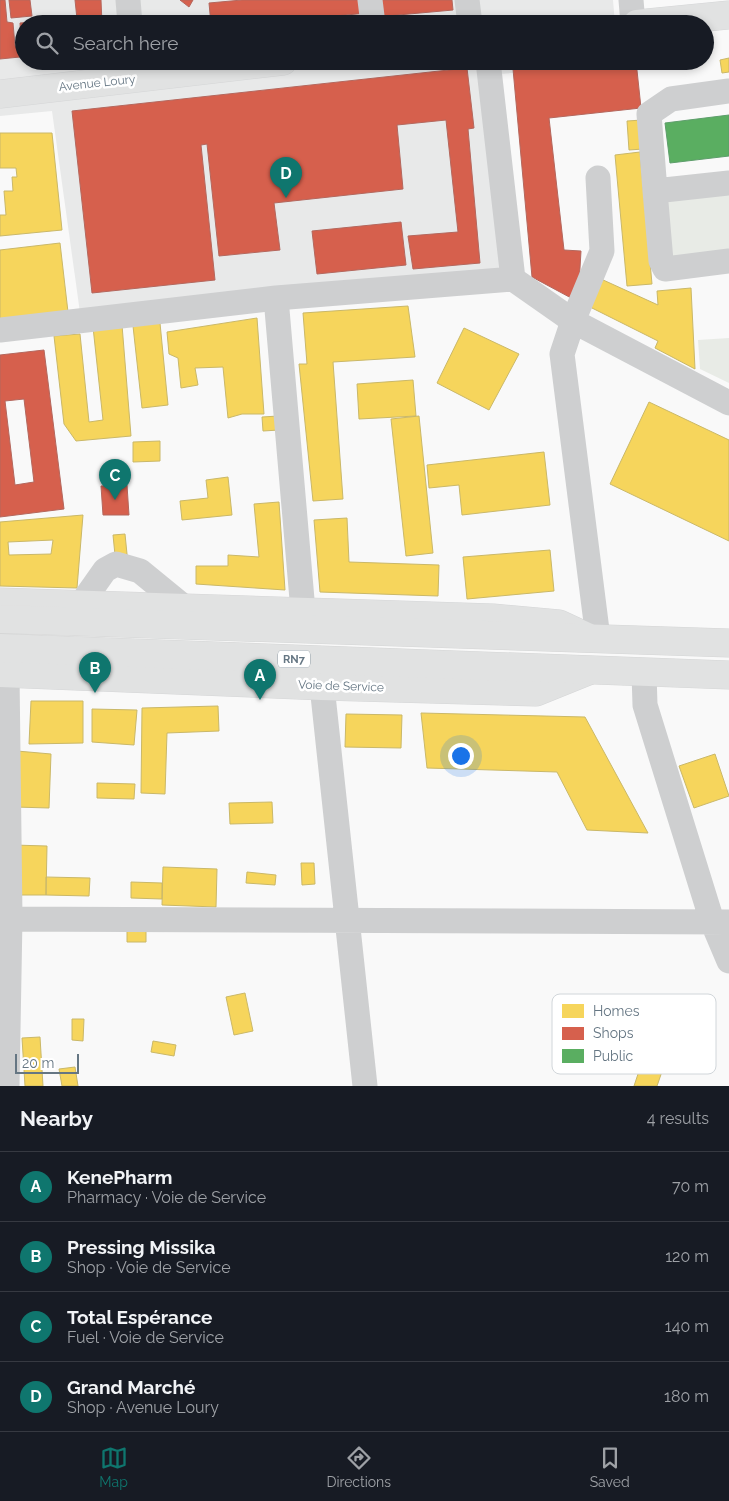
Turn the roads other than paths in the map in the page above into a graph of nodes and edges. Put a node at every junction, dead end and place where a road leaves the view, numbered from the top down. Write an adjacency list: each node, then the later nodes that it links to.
1 (128, 0): 6 (street)
2 (370, 0): 7 (street)
3 (467, 0): 8 (street)
4 (631, 0): 9 (street)
5 (729, 14): 10 (main road)
6 (129, 15)
7 (372, 15)
8 (469, 15)
9 (632, 15)
10 (714, 16)
11 (135, 70): 14 (main road, Avenue Loury)
12 (489, 70): 19 (street)
13 (729, 91): 17 (street)
14 (0, 94)
15 (598, 178): 21 (street)
16 (729, 182): 17 (street)
17 (655, 191): 18 (street)
18 (729, 261)
19 (513, 279): 20 (street); 21 (street)
20 (276, 298): 22 (street); 27 (street)
21 (573, 321): 23 (street); 29 (street)
22 (0, 330)
23 (729, 402)
24 (0, 602): 25 (main road)
25 (80, 604): 26 (main road); 26 (street)
26 (184, 607): 27 (main road)
27 (303, 611): 29 (main road)
28 (0, 620): 29 (main road)
29 (592, 638): 30 (main road)
30 (729, 643)
31 (0, 648): 32 (main road, RN7)
32 (588, 671): 34 (main road, RN7); 36 (main road, Voie de Service)
33 (4, 673): 36 (main road, Voie de Service); 37 (street)
34 (644, 673): 35 (main road, RN7); 39 (street)
35 (729, 675)
36 (322, 686): 38 (street)
37 (5, 918): 38 (street); 41 (street)
38 (346, 920): 39 (street); 42 (street)
39 (720, 921): 40 (street)
40 (729, 961)
41 (7, 1086)
42 (365, 1086)

